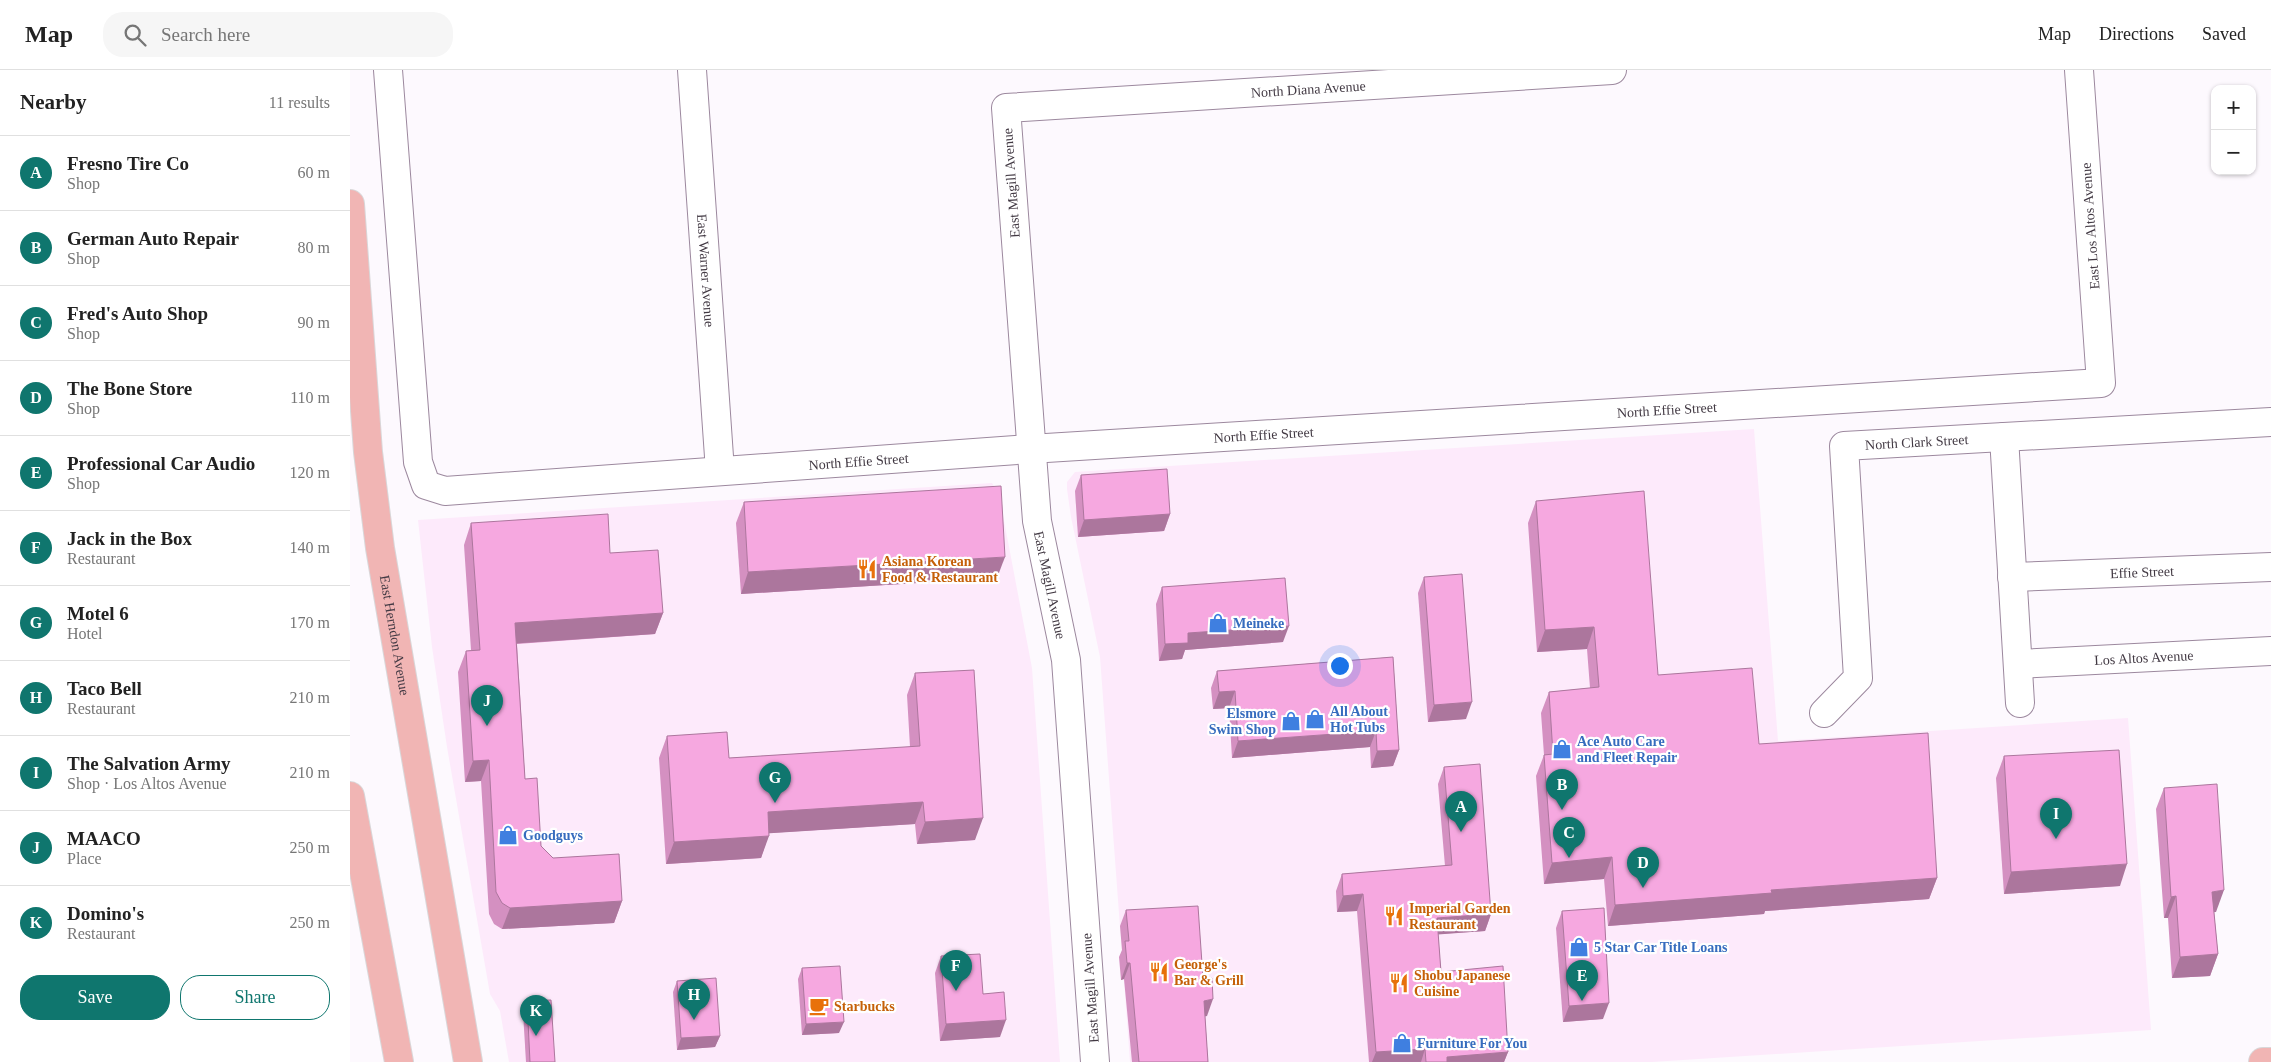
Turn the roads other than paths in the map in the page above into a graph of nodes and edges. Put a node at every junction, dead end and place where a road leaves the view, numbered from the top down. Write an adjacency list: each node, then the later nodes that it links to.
1 (388, 70): 11 (street, North Effie Street)
2 (692, 70): 11 (street, East Warner Avenue)
3 (1612, 70): 5 (street, North Diana Avenue)
4 (2079, 70): 7 (street, East Los Altos Avenue)
5 (1006, 108): 10 (street, East Magill Avenue)
6 (350, 204): 20 (main road, East Herndon Avenue)
7 (2101, 383): 10 (street, North Effie Street)
8 (2271, 422): 9 (street, North Clark Street)
9 (2004, 437): 13 (street); 17 (street, North Clark Street)
10 (1030, 449): 11 (street, North Effie Street); 21 (street, East Magill Avenue)
11 (720, 471)
12 (2271, 567): 13 (street, Effie Street)
13 (2012, 577): 15 (street)
14 (2271, 651): 15 (street, Los Altos Avenue)
15 (2018, 664): 16 (street)
16 (2020, 703)
17 (1824, 713)
18 (350, 796): 19 (main road)
19 (399, 1062)
20 (468, 1062)
21 (1095, 1062)
22 (2263, 1062): 23 (main road)
23 (2271, 1062)

